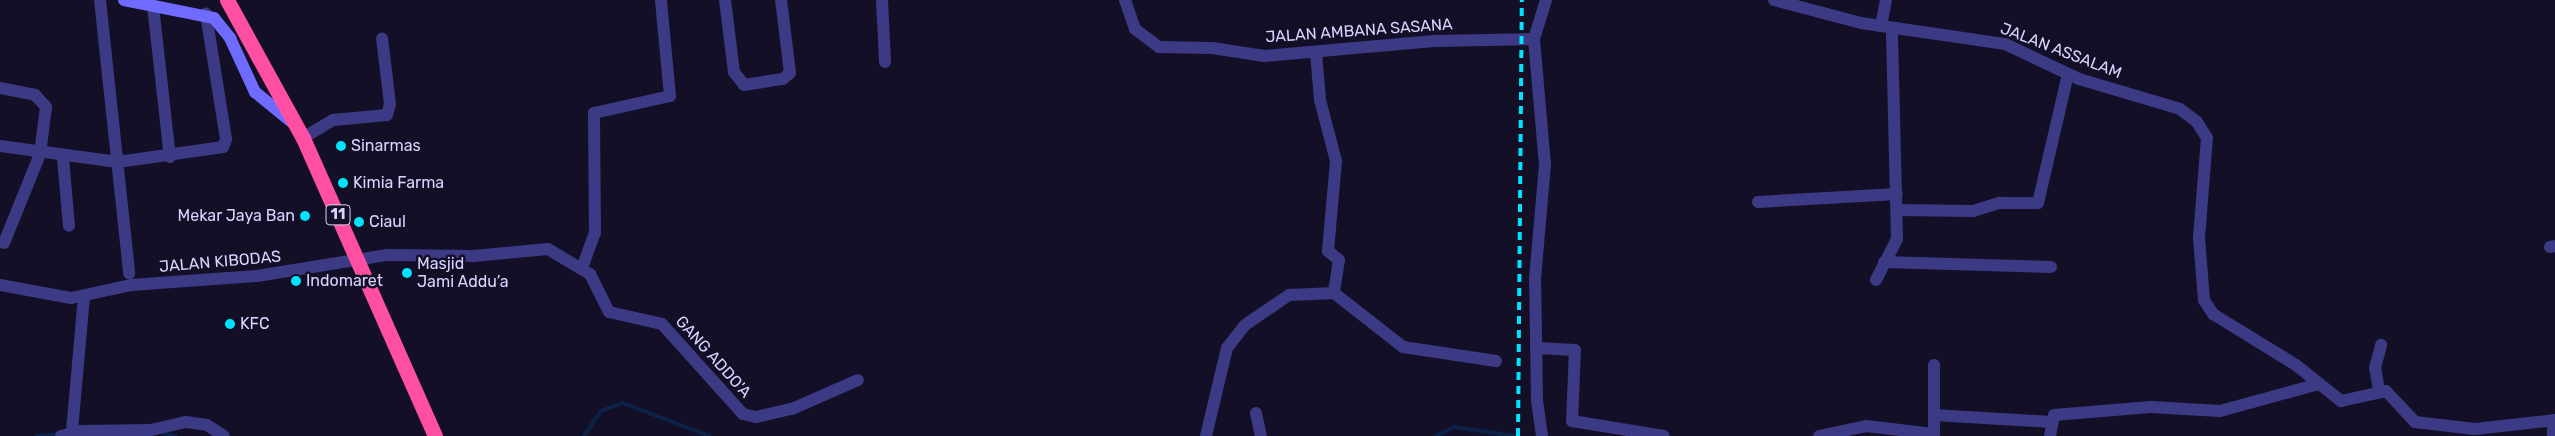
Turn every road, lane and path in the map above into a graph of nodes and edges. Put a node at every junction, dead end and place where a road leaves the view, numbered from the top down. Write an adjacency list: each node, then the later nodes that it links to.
1 (100, 0): 27 (street)
2 (124, 0): 12 (street)
3 (227, 0): 21 (highway, 11)
4 (661, 0): 36 (street)
5 (725, 0): 6 (street)
6 (781, 0)
7 (882, 0): 18 (street)
8 (1125, 0): 17 (street, JALAN AMBANA SASANA)
9 (1546, 0): 16 (street)
10 (1774, 0): 14 (street, JALAN ASSALAM)
11 (1886, 0): 14 (street)
12 (154, 6): 13 (street); 25 (street)
13 (206, 14): 21 (street); 25 (street)
14 (1887, 27): 19 (street, JALAN ASSALAM); 28 (street)
15 (382, 38): 22 (street)
16 (1534, 39): 17 (street, JALAN AMBANA SASANA); 43 (street)
17 (1316, 53): 40 (street)
18 (885, 62)
19 (2068, 74): 30 (street); 47 (street, JALAN ASSALAM)
20 (0, 88): 24 (street)
21 (294, 124): 22 (highway, 11)
22 (303, 138): 33 (highway, 11)
23 (0, 146): 24 (street)
24 (40, 154): 26 (street); 32 (street)
25 (170, 157): 27 (street)
26 (62, 158): 27 (street); 31 (street)
27 (118, 162): 37 (street)
28 (1897, 194): 29 (street); 30 (street)
29 (1758, 202)
30 (1897, 210): 34 (street)
31 (70, 226)
32 (4, 243)
33 (360, 258): 36 (street, GANG ADDO'A); 41 (street, JALAN KIBODAS); 56 (highway, 11)
34 (1884, 262): 35 (street); 38 (street)
35 (2052, 267)
36 (582, 268): 46 (street, GANG ADDO'A)
37 (129, 273)
38 (1876, 280)
39 (0, 285): 41 (street, JALAN KIBODAS)
40 (1334, 292): 44 (street); 57 (street)
41 (84, 297): 53 (street)
42 (2381, 346): 48 (street)
43 (1536, 348): 59 (street); 60 (street)
44 (1496, 361)
45 (1934, 365): 50 (street)
46 (858, 380)
47 (2319, 384): 48 (street, JALAN ASSALAM); 52 (street)
48 (2379, 390): 51 (street)
49 (1256, 413): 58 (street)
50 (1934, 416): 52 (street); 54 (street)
51 (2554, 420): 63 (street)
52 (2051, 422): 62 (street)
53 (67, 434): 55 (street)
54 (1940, 435): 61 (street)
55 (224, 436)
56 (435, 436)
57 (1206, 436)
58 (1261, 436)
59 (1542, 436)
60 (1664, 436)
61 (1819, 436)
62 (2050, 436)
63 (2553, 436)

